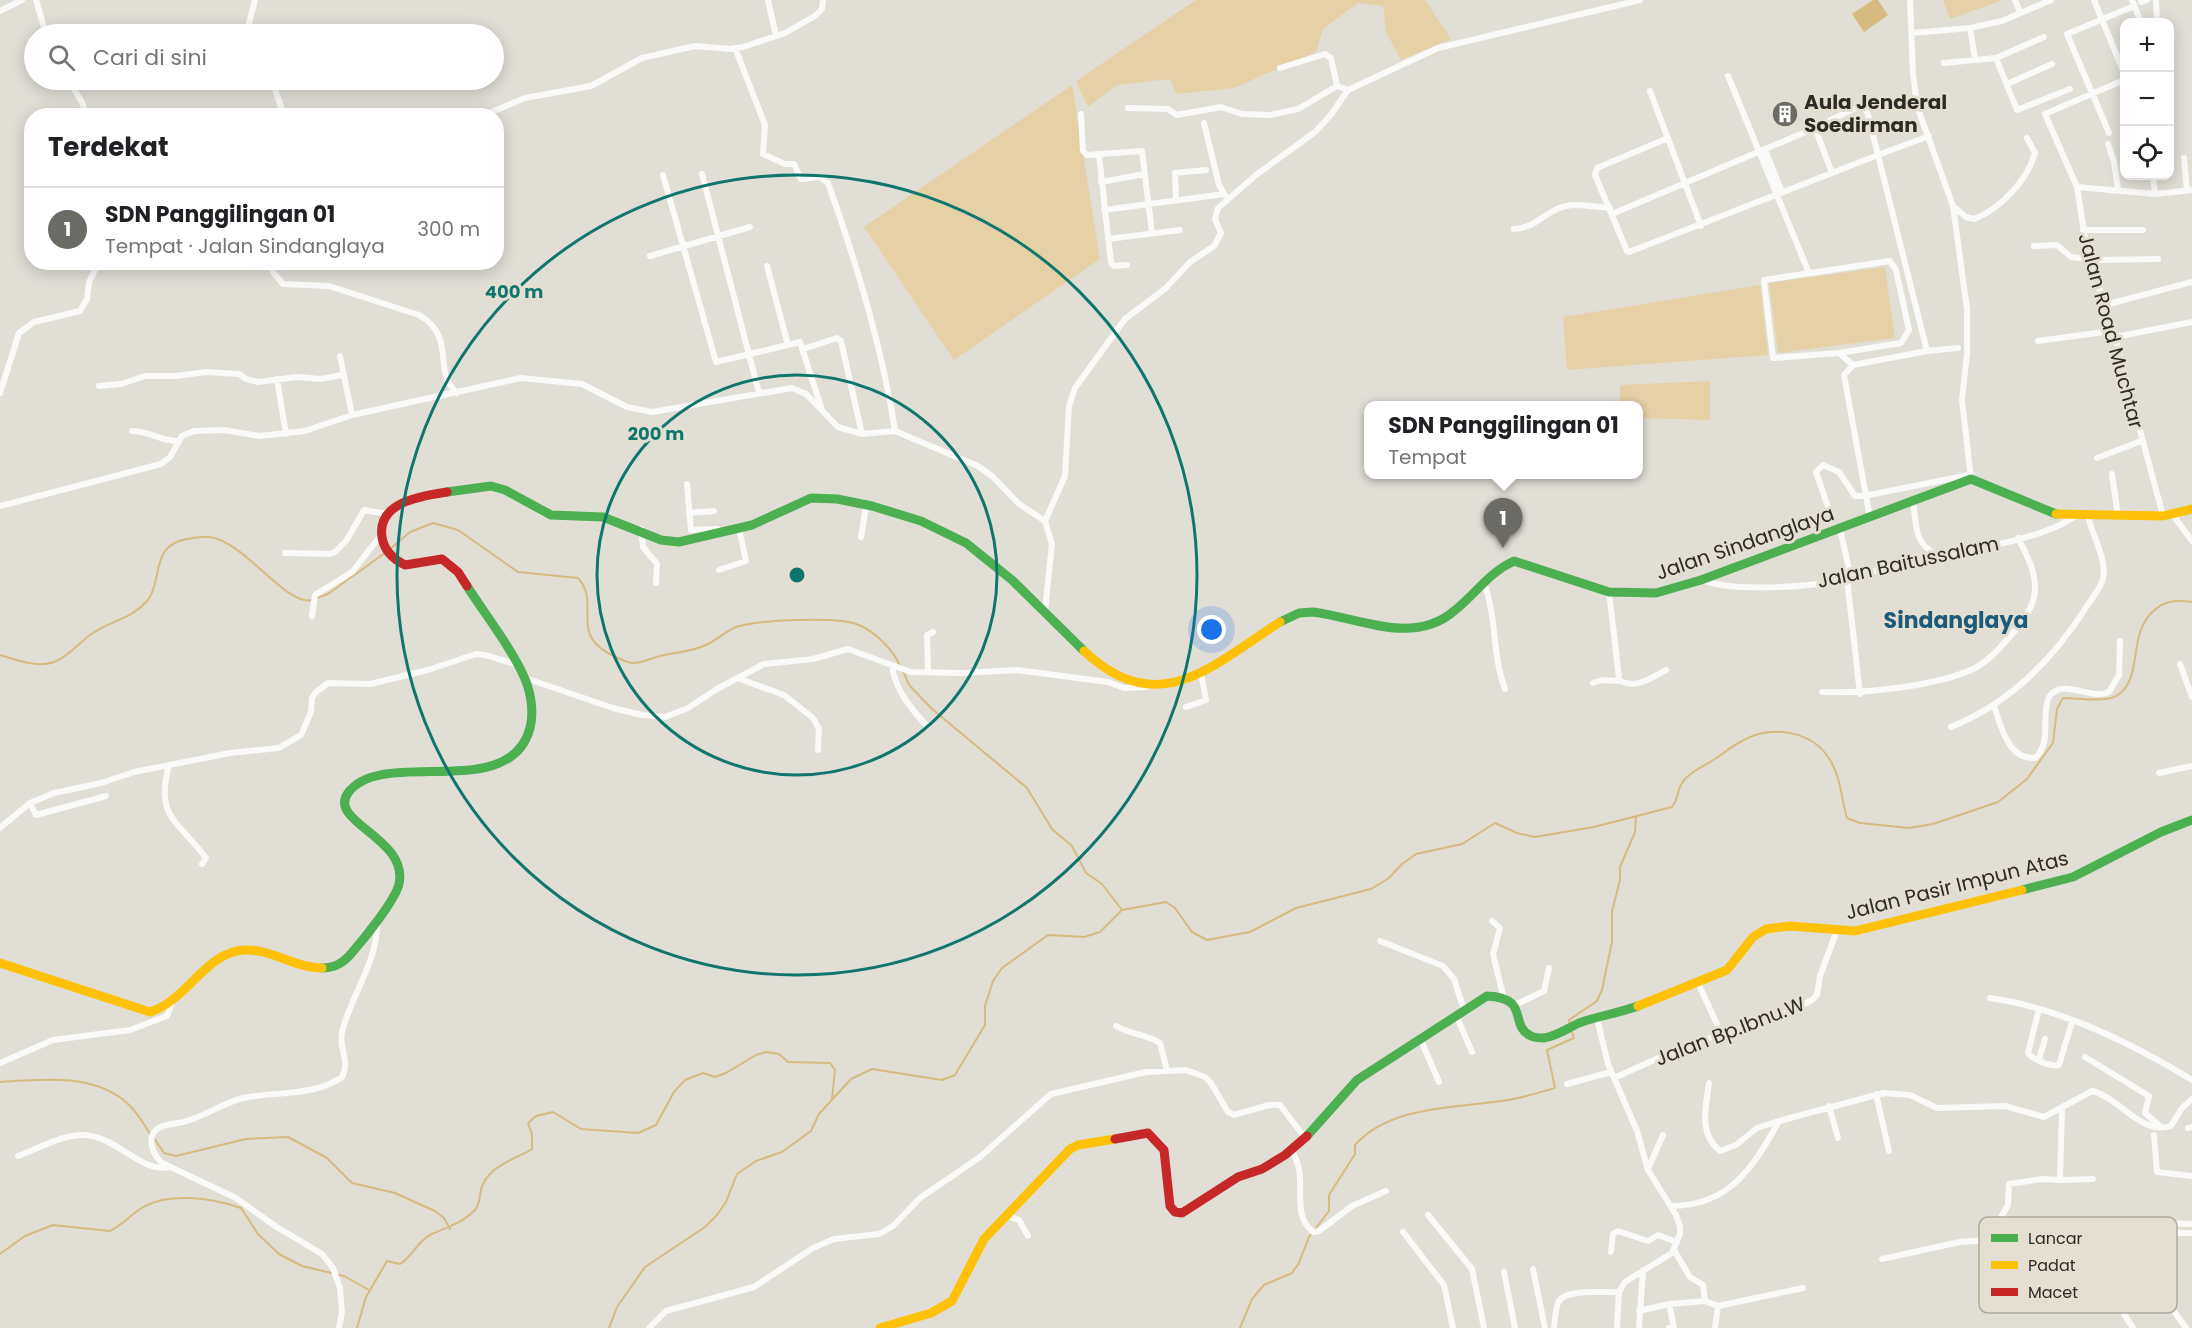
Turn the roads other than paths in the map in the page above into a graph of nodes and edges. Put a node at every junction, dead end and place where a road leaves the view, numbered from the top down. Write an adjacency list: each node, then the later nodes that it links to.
1 (22, 0): 13 (street)
2 (36, 0): 18 (street)
3 (255, 0): 19 (street)
4 (768, 0): 22 (street)
5 (823, 0): 22 (street)
6 (1640, 0): 38 (street)
7 (1910, 0): 21 (street)
8 (2015, 0): 14 (street)
9 (2051, 0): 14 (street)
10 (2094, 0): 17 (street)
11 (2156, 0): 16 (street)
12 (2138, 2): 15 (street); 17 (street)
13 (0, 11)
14 (2020, 12): 20 (street)
15 (2140, 18)
16 (2157, 18)
17 (2102, 19): 30 (street); 40 (street)
18 (43, 24)
19 (249, 24)
20 (1970, 28): 21 (street); 26 (street)
21 (1912, 33): 49 (street)
22 (776, 36): 24 (street)
23 (2044, 36): 25 (street)
24 (735, 48): 43 (street); 119 (street)
25 (1996, 58): 26 (street); 33 (street)
26 (1975, 59): 27 (street)
27 (1944, 63)
28 (2052, 64): 33 (street)
29 (1280, 68): 34 (street)
30 (2124, 72)
31 (1728, 76): 53 (street)
32 (2120, 82): 40 (street)
33 (2007, 84): 35 (street)
34 (1337, 86): 38 (street); 44 (street)
35 (2070, 89)
36 (74, 90): 41 (street)
37 (275, 90): 42 (street)
38 (1348, 90): 71 (street)
39 (1650, 91): 50 (street)
40 (2092, 93): 48 (street); 65 (street, Jalan Road Muchtar)
41 (84, 108)
42 (281, 108)
43 (501, 108)
44 (1128, 108)
45 (1081, 114): 54 (street)
46 (1204, 123): 69 (street)
47 (1815, 128): 53 (street); 55 (street); 58 (street)
48 (2109, 133)
49 (1929, 136): 55 (street); 74 (street)
50 (1668, 138): 64 (street); 76 (street)
51 (2027, 138): 74 (street)
52 (2108, 144): 66 (street)
53 (1762, 151): 64 (street); 68 (street)
54 (1099, 154): 60 (street); 63 (street)
55 (1878, 155): 58 (street); 105 (street)
56 (2184, 158): 67 (street)
57 (1206, 170): 72 (street)
58 (1832, 173): 68 (street)
59 (702, 174): 84 (street)
60 (1145, 174): 63 (street); 73 (street)
61 (663, 176): 86 (street)
62 (2153, 180): 70 (street)
63 (1101, 182): 75 (street)
64 (1684, 183): 76 (street); 77 (street)
65 (2077, 187): 66 (street); 81 (street, Jalan Road Muchtar)
66 (2118, 189): 70 (street)
67 (2190, 190): 70 (street)
68 (1780, 193): 77 (street); 95 (street)
69 (1224, 194): 71 (street); 72 (street)
70 (2155, 194)
71 (1230, 199): 142 (street)
72 (1176, 200): 73 (street)
73 (1149, 204): 75 (street); 83 (street)
74 (1953, 206): 126 (street)
75 (1104, 210): 85 (street)
76 (1611, 211): 77 (street); 79 (street)
77 (1701, 225)
78 (750, 227): 84 (street)
79 (1514, 229)
80 (1180, 230): 83 (street)
81 (2083, 230): 82 (street); 89 (street, Jalan Road Muchtar)
82 (2143, 230)
83 (1152, 233): 85 (street)
84 (718, 236): 86 (street); 107 (street)
85 (1108, 239): 92 (street)
86 (683, 246): 88 (street); 107 (street)
87 (2034, 246): 89 (street)
88 (650, 256)
89 (2090, 259): 90 (street); 97 (street, Jalan Road Muchtar)
90 (2158, 259)
91 (767, 266): 102 (street)
92 (1127, 266)
93 (95, 270): 113 (street)
94 (273, 270): 114 (street)
95 (1809, 273): 106 (street); 106 (street)
96 (2192, 282): 97 (street)
97 (2105, 305): 99 (street, Jalan Road Muchtar)
98 (2192, 322): 100 (street)
99 (2111, 331): 100 (street, Jalan Road Muchtar); 101 (street)
100 (2115, 338): 123 (street, Jalan Road Muchtar)
101 (2038, 341)
102 (788, 345): 104 (street); 107 (street)
103 (1958, 348): 105 (street)
104 (803, 349): 116 (street); 121 (street)
105 (1927, 351): 109 (street)
106 (1839, 353): 109 (street)
107 (749, 354): 115 (street)
108 (340, 356): 110 (street)
109 (1853, 365): 128 (street)
110 (342, 375): 111 (street); 117 (street)
111 (277, 379): 112 (street); 120 (street)
112 (99, 386)
113 (0, 393)
114 (457, 393): 115 (street); 117 (street)
115 (759, 393): 116 (street)
116 (823, 413): 121 (street)
117 (352, 415): 120 (street)
118 (132, 431): 122 (street)
119 (895, 431): 121 (street); 142 (street)
120 (286, 434): 122 (street)
121 (862, 435)
122 (177, 441): 130 (street)
123 (2141, 441): 124 (street); 139 (street, Jalan Road Muchtar)
124 (2097, 458)
125 (2112, 474): 138 (street)
126 (1970, 477): 128 (street); 129 (street, Jalan Sindanglaya); 140 (street)
127 (687, 484): 135 (street)
128 (1864, 496): 132 (street); 141 (street)
129 (1913, 502): 141 (street, Jalan Sindanglaya); 152 (street)
130 (0, 506)
131 (866, 506): 143 (street, Jalan Sindanglaya); 148 (street); 159 (street, Jalan Sindanglaya)
132 (1828, 507)
133 (2192, 509): 139 (street)
134 (714, 511): 135 (street)
135 (689, 513): 146 (street)
136 (387, 514): 144 (street, Jalan Sindanglaya); 147 (street); 151 (street)
137 (2088, 516): 138 (street); 140 (street); 178 (street)
138 (2118, 516): 139 (street)
139 (2168, 516): 150 (street, Jalan Road Muchtar)
140 (2074, 517): 149 (street, Jalan Baitussalam)
141 (1870, 518): 145 (street, Jalan Sindanglaya)
142 (1045, 521): 159 (street)
143 (739, 528): 146 (street, Jalan Sindanglaya); 153 (street)
144 (641, 529): 146 (street, Jalan Sindanglaya); 156 (street)
145 (1840, 529): 154 (street); 155 (street, Jalan Sindanglaya)
146 (720, 533)
147 (381, 535): 160 (street); 164 (street)
148 (861, 537)
149 (2019, 538): 152 (street, Jalan Baitussalam); 176 (street)
150 (2192, 541)
151 (285, 553)
152 (1937, 556): 154 (street, Jalan Baitussalam)
153 (719, 570)
154 (1849, 578): 155 (street, Jalan Baitussalam); 176 (street)
155 (1701, 580): 158 (street, Jalan Sindanglaya)
156 (656, 583)
157 (1484, 583): 158 (street, Jalan Sindanglaya); 168 (street, Jalan Sindanglaya); 174 (street)
158 (1609, 592): 171 (street)
159 (1045, 612): 173 (street, Jalan Sindanglaya)
160 (312, 616)
161 (933, 632): 167 (street)
162 (2120, 642): 178 (street)
163 (2180, 664): 177 (street)
164 (518, 665): 169 (street); 183 (street)
165 (892, 666): 167 (street); 170 (street); 180 (street)
166 (1665, 670): 171 (street)
167 (928, 672): 173 (street)
168 (1201, 673): 173 (street, Jalan Sindanglaya); 179 (street)
169 (525, 678): 170 (street); 191 (street)
170 (740, 679): 182 (street)
171 (1618, 680): 172 (street)
172 (1593, 683)
173 (1152, 686)
174 (1505, 689)
175 (1822, 692): 176 (street)
176 (1860, 694)
177 (2192, 697)
178 (1994, 706): 181 (street)
179 (1186, 707)
180 (927, 726)
181 (1951, 726)
182 (818, 750)
183 (169, 765): 187 (street); 190 (street)
184 (2192, 766): 185 (street)
185 (2159, 773)
186 (106, 796): 187 (street)
187 (30, 803): 189 (street)
188 (2192, 820): 193 (street, Jalan Pasir Impun Atas)
189 (0, 828)
190 (202, 864)
191 (377, 918): 200 (street); 233 (street)
192 (1492, 921): 198 (street)
193 (1836, 933): 197 (street, Jalan Pasir Impun Atas); 215 (street, Jalan Bp.Ibnu.W)
194 (1380, 942): 203 (street)
195 (0, 963): 200 (street)
196 (1549, 968): 201 (street)
197 (1698, 983): 204 (street, Jalan Pasir Impun Atas); 206 (street)
198 (1503, 995): 201 (street, Jalan Pasir Impun Atas); 203 (street)
199 (1990, 998): 202 (street)
200 (173, 1000): 213 (street)
201 (1515, 1005): 204 (street, Jalan Pasir Impun Atas)
202 (2039, 1009): 205 (street); 212 (street)
203 (1460, 1013): 208 (street); 210 (street)
204 (1597, 1018): 215 (street)
205 (2072, 1022): 212 (street); 216 (street)
206 (1717, 1024)
207 (1116, 1026): 214 (street)
208 (1420, 1038): 217 (street); 228 (street)
209 (2045, 1039): 212 (street)
210 (1472, 1053)
211 (2085, 1057): 225 (street)
212 (2039, 1060)
213 (0, 1062)
214 (1167, 1070): 228 (street); 264 (street)
215 (1613, 1075): 219 (street, Jalan Bp.Ibnu.W); 234 (street)
216 (2192, 1080)
217 (1439, 1082)
218 (1708, 1083): 224 (street)
219 (1567, 1084)
220 (1876, 1094): 222 (street); 223 (street); 231 (street)
221 (2192, 1099): 225 (street)
222 (1829, 1106): 224 (street); 229 (street)
223 (2062, 1108): 225 (street); 237 (street)
224 (1779, 1121): 239 (street)
225 (2162, 1128)
226 (1663, 1135): 234 (street)
227 (2154, 1135): 235 (street)
228 (1305, 1138): 230 (street)
229 (1838, 1138)
230 (1291, 1150): 238 (street); 241 (street)
231 (1889, 1151)
232 (18, 1156): 233 (street)
233 (170, 1167): 263 (street)
234 (1648, 1170): 239 (street)
235 (2192, 1176)
236 (2093, 1179): 237 (street)
237 (2060, 1180): 242 (street)
238 (1386, 1191)
239 (1671, 1206): 248 (street)
240 (1428, 1215): 267 (street)
241 (1007, 1216): 246 (street); 265 (street)
242 (2001, 1217)
243 (2177, 1223): 244 (street)
244 (2192, 1224)
245 (1404, 1232): 266 (street)
246 (1028, 1236)
247 (1979, 1241): 251 (street)
248 (1677, 1242): 249 (street); 250 (street)
249 (1674, 1250): 253 (street); 257 (street)
250 (1611, 1252)
251 (1882, 1259)
252 (1533, 1269): 269 (street)
253 (1643, 1270): 256 (street); 260 (street)
254 (1504, 1272): 268 (street)
255 (1803, 1288): 259 (street)
256 (1618, 1292): 270 (street); 271 (street)
257 (1705, 1301): 258 (street); 259 (street)
258 (1668, 1304): 260 (street); 273 (street)
259 (1718, 1305): 274 (street)
260 (1639, 1311): 272 (street)
261 (2123, 1313): 275 (street)
262 (2175, 1313): 276 (street)
263 (339, 1328)
264 (649, 1328)
265 (880, 1328)
266 (1453, 1328)
267 (1484, 1328)
268 (1515, 1328)
269 (1545, 1328)
270 (1554, 1328)
271 (1617, 1328)
272 (1639, 1328)
273 (1672, 1328)
274 (1715, 1328)
275 (2133, 1328)
276 (2186, 1328)

